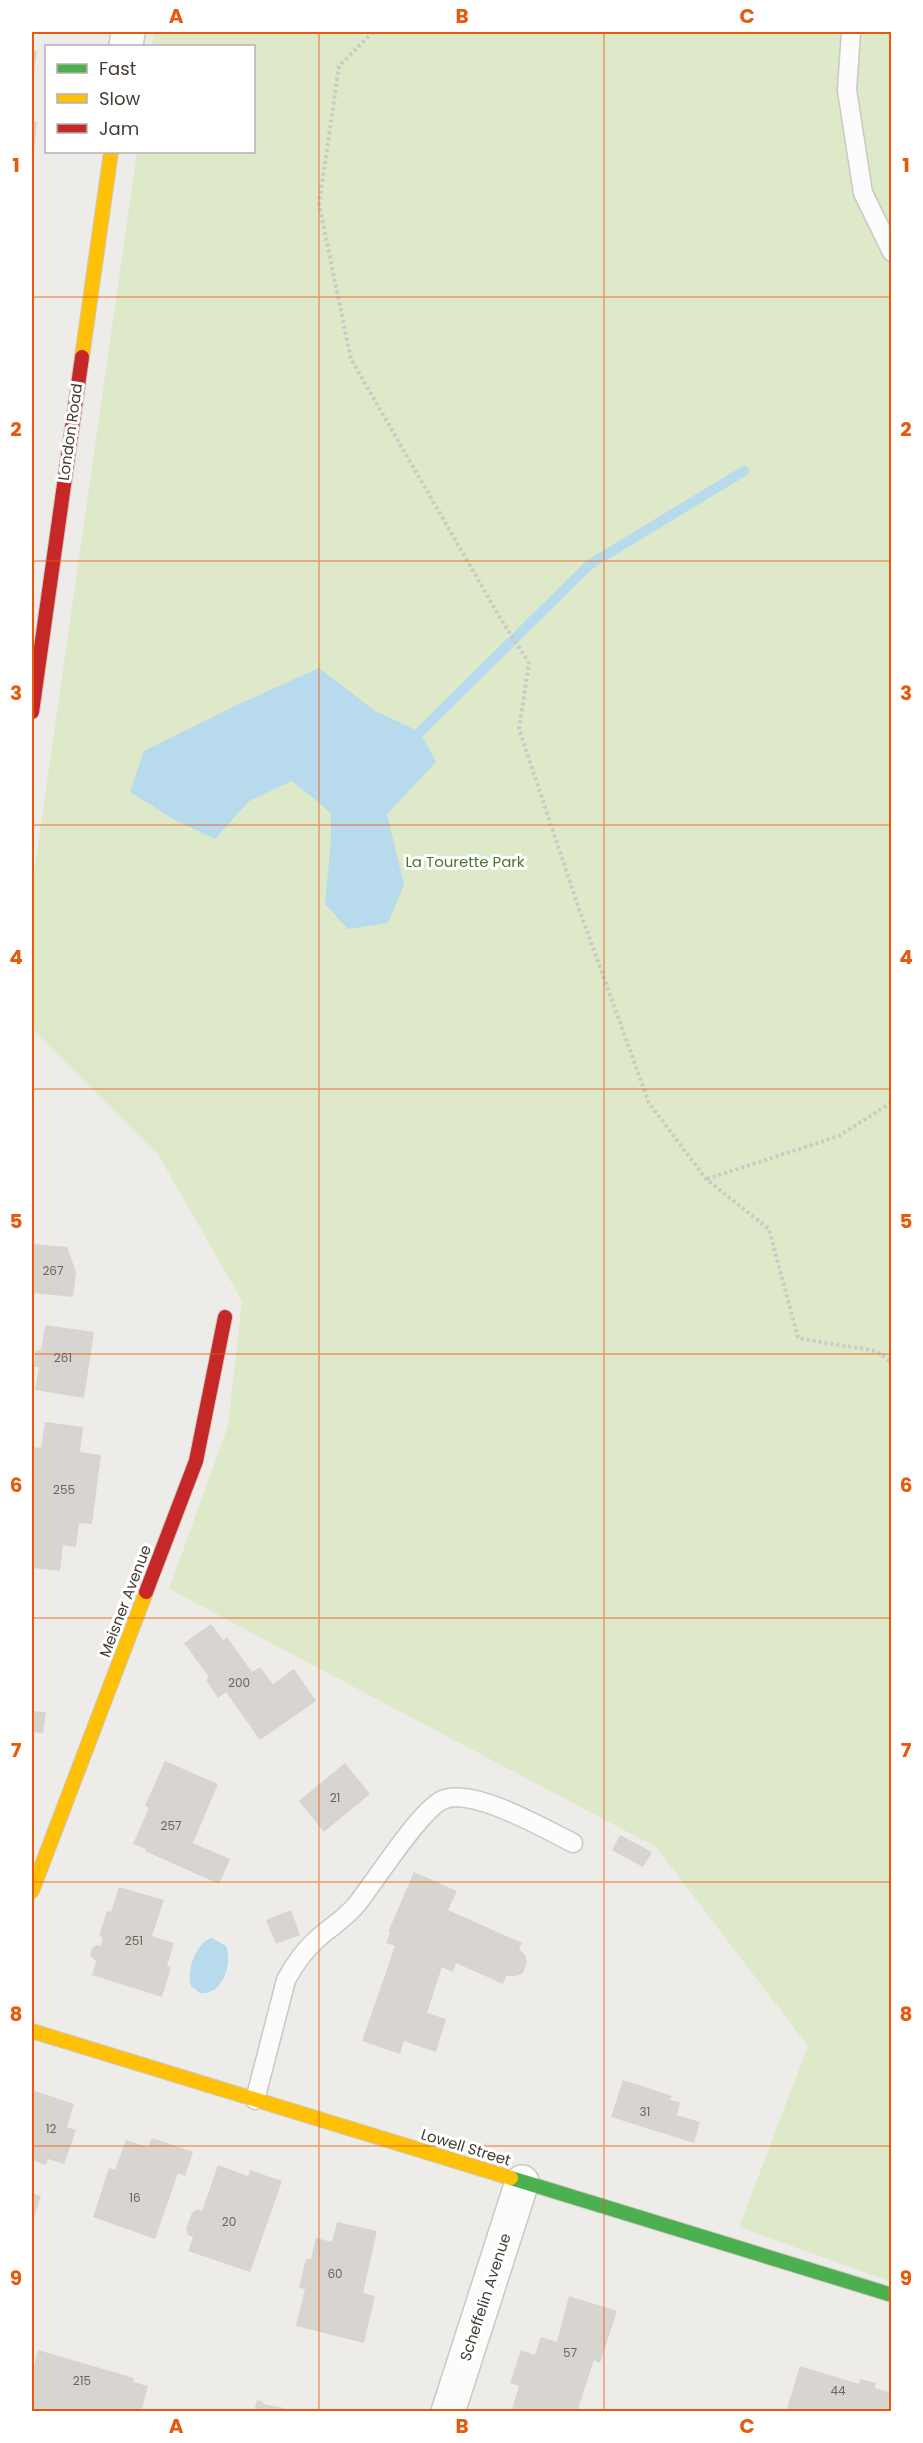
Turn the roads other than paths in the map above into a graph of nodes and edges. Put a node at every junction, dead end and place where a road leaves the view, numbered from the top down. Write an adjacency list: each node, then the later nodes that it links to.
1 (851, 32): 3 (lane)
2 (111, 153): 4 (street, London Road)
3 (891, 252)
4 (32, 712)
5 (225, 1317): 7 (street, Meisner Avenue)
6 (573, 1843): 9 (lane)
7 (32, 1891)
8 (32, 2031): 9 (street, Lowell Street)
9 (255, 2100): 10 (street, Lowell Street)
10 (522, 2182): 11 (street, Lowell Street); 12 (street, Scheffelin Avenue)
11 (891, 2295)
12 (448, 2412)

